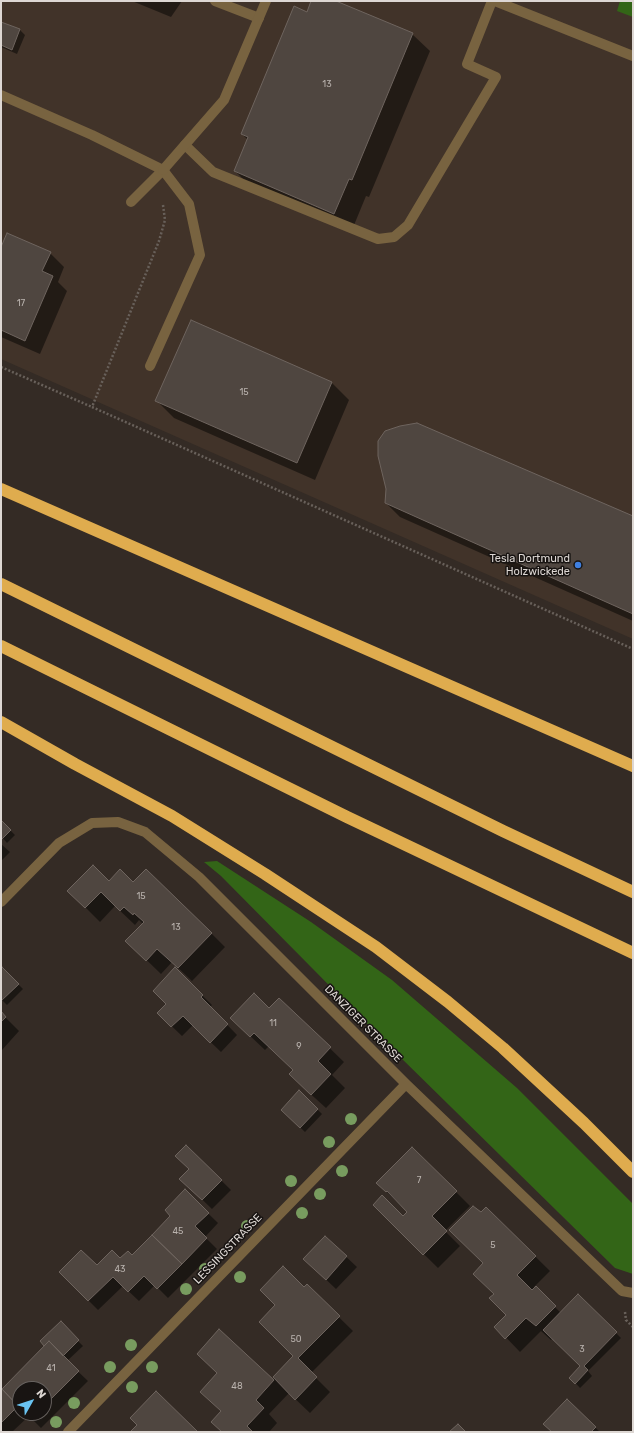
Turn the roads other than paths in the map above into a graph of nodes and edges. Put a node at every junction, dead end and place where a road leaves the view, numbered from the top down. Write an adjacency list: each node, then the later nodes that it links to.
1 (215, 1): 5 (street)
2 (266, 1): 5 (street)
3 (492, 1): 8 (street)
4 (495, 1): 6 (street)
5 (259, 18): 8 (street)
6 (633, 56)
7 (1, 95): 9 (street)
8 (185, 145): 9 (street)
9 (163, 170): 10 (street); 11 (street)
10 (131, 202)
11 (150, 366)
12 (1, 489): 16 (highway)
13 (1, 584): 17 (highway)
14 (1, 646): 19 (highway)
15 (1, 722): 21 (highway)
16 (633, 766)
17 (633, 892)
18 (1, 902): 20 (street, DANZIGER STRASSE)
19 (633, 953)
20 (406, 1084): 22 (street, DANZIGER STRASSE); 23 (street, LESSINGSTRASSE)
21 (633, 1172)
22 (633, 1293)
23 (68, 1432)

